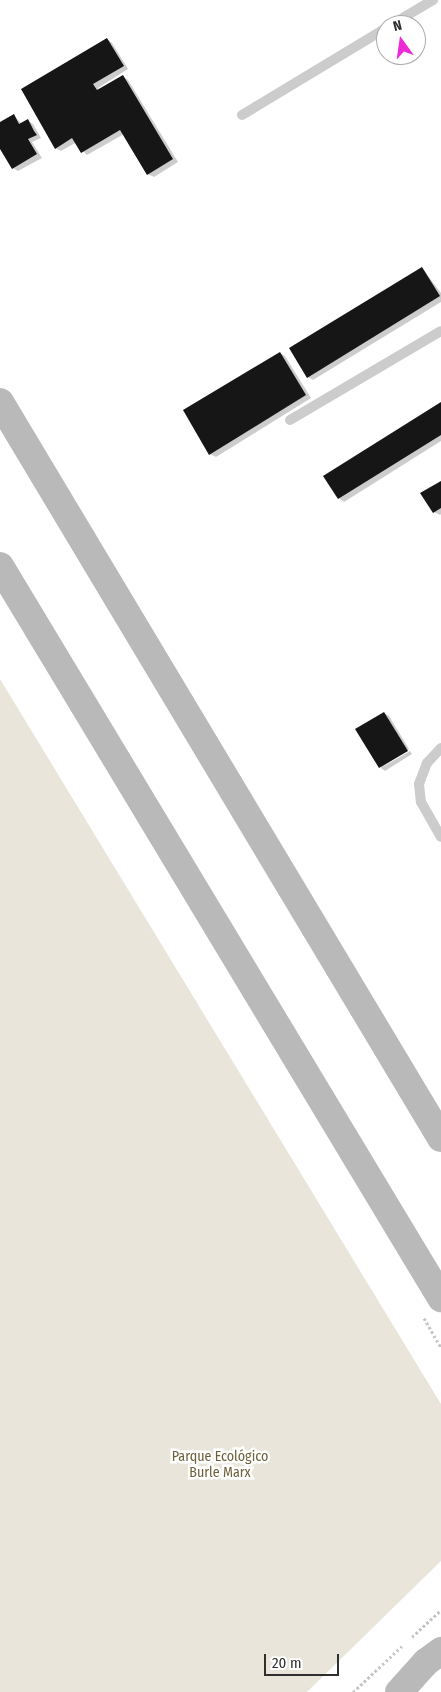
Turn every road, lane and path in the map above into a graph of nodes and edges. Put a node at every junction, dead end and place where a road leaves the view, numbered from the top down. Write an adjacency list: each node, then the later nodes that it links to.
1 (433, 0): 2 (lane)
2 (408, 15)
3 (376, 34): 4 (lane)
4 (242, 115)
5 (441, 331): 7 (lane)
6 (0, 402): 11 (street)
7 (290, 420)
8 (0, 566): 12 (street)
9 (441, 748): 10 (lane)
10 (441, 836)
11 (441, 1138)
12 (441, 1298)
13 (441, 1610): 15 (path)
14 (441, 1651): 16 (street)
15 (353, 1692)
16 (399, 1692)

